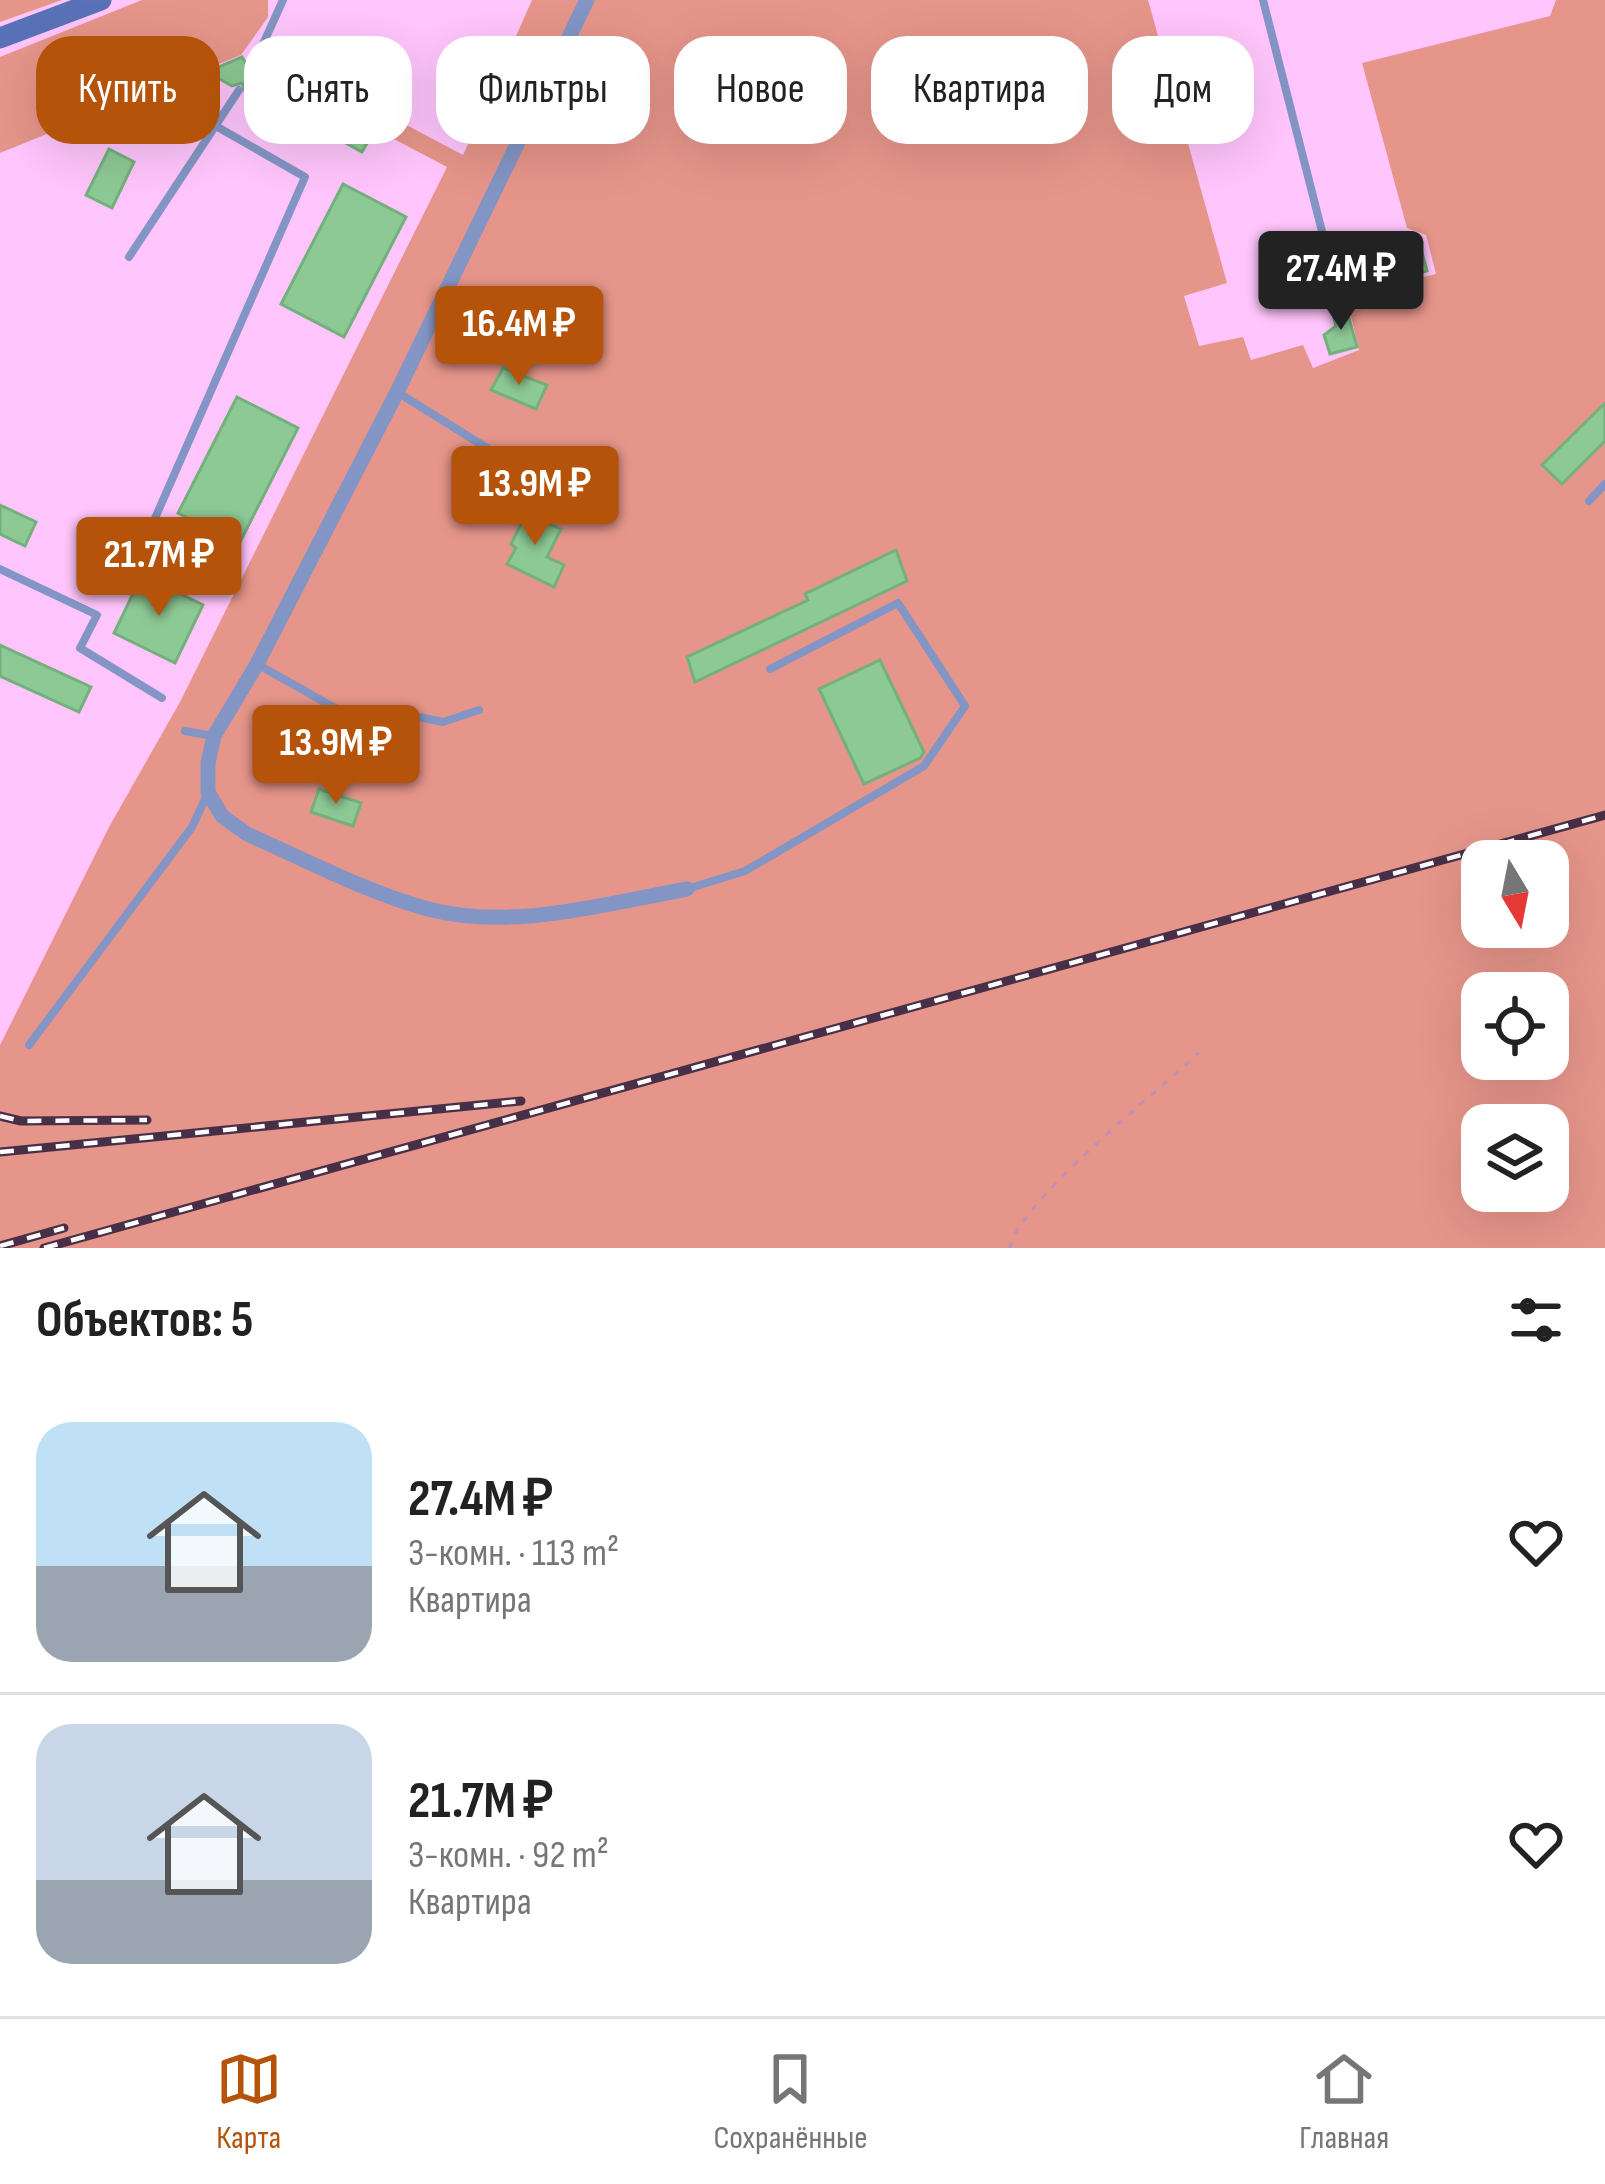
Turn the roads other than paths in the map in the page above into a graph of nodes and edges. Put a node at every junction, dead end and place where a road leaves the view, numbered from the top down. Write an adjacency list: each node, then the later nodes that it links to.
1 (100, 0): 6 (main road)
2 (283, 0): 5 (lane)
3 (587, 0): 13 (street)
4 (1263, 0): 12 (lane)
5 (267, 36)
6 (0, 38)
7 (239, 90): 8 (lane)
8 (220, 117)
9 (220, 128): 17 (lane)
10 (202, 144): 11 (lane)
11 (129, 257)
12 (1333, 294)
13 (397, 392): 15 (lane); 19 (street)
14 (1605, 484): 16 (lane)
15 (576, 496)
16 (1588, 501)
17 (230, 568)
18 (0, 569): 21 (lane)
19 (257, 664): 23 (lane); 25 (street)
20 (770, 669): 28 (lane)
21 (162, 698)
22 (479, 710): 23 (lane)
23 (358, 721): 26 (lane)
24 (185, 731): 25 (lane)
25 (214, 736): 27 (street)
26 (334, 775)
27 (208, 792): 28 (street); 29 (lane)
28 (687, 889)
29 (29, 1045)

